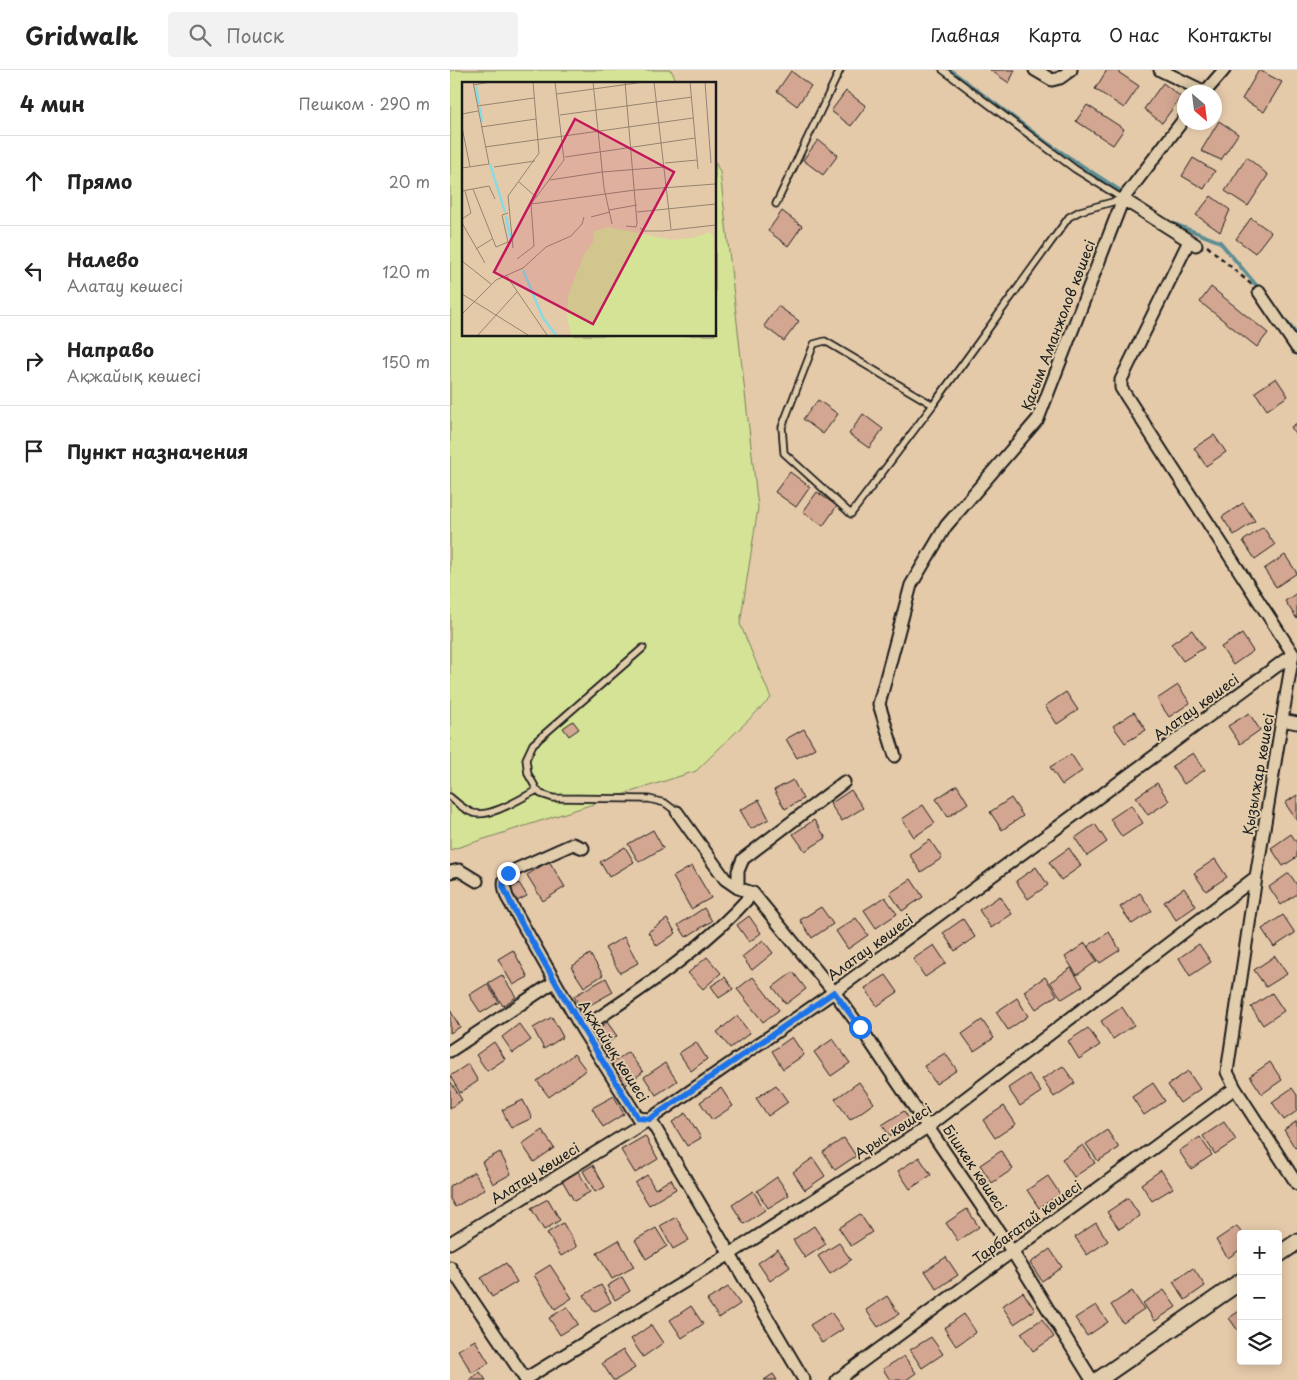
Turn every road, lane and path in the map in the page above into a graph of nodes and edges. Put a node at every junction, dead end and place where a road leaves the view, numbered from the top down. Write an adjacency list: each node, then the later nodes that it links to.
1 (840, 70): 11 (lane)
2 (943, 70): 10 (lane)
3 (1035, 70): 4 (street)
4 (1071, 70)
5 (1160, 70): 7 (street)
6 (1224, 70): 8 (street)
7 (1191, 85)
8 (1211, 85)
9 (1177, 128): 10 (street, Қасым Аманжолов көшесі)
10 (1124, 198): 12 (street); 15 (lane); 20 (street, Қасым Аманжолов көшесі)
11 (776, 204)
12 (1193, 243): 13 (path); 17 (street)
13 (1259, 292): 14 (street)
14 (1297, 348)
15 (932, 405): 15 (lane)
16 (643, 648): 22 (lane)
17 (1293, 654): 18 (street, Қызылжар көшесі); 32 (street, Алатау көшесі)
18 (1282, 720): 19 (street); 27 (street, Қызылжар көшесі)
19 (1297, 723)
20 (895, 756)
21 (844, 782): 29 (street)
22 (537, 790): 23 (lane); 24 (lane)
23 (450, 797)
24 (677, 812): 29 (street)
25 (583, 848): 31 (street, Ақжайық көшесі)
26 (450, 872): 28 (street)
27 (1256, 877): 35 (street, Қызылжар көшесі); 37 (street, Арыс көшесі)
28 (477, 881)
29 (738, 888): 30 (street)
30 (753, 894): 32 (street, Бішкек көшесі); 33 (street)
31 (554, 982): 33 (street, Ақжайық көшесі); 34 (street)
32 (834, 992): 36 (street, Алатау көшесі); 37 (street, Бішкек көшесі)
33 (582, 1028): 36 (street, Ақжайық көшесі)
34 (450, 1051)
35 (1235, 1088): 38 (street, Қызылжар көшесі); 41 (street, Тарбағатай көшесі)
36 (650, 1119): 40 (street, Алатау көшесі); 43 (street, Ақжайық көшесі)
37 (929, 1126): 41 (street, Бішкек көшесі); 43 (street, Арыс көшесі)
38 (1297, 1184)
39 (1297, 1242): 42 (street)
40 (450, 1244)
41 (1012, 1251): 48 (street, Тарбағатай көшесі); 49 (street, Бішкек көшесі)
42 (1282, 1252)
43 (730, 1254): 46 (street, Арыс көшесі); 47 (street, Ақжайық көшесі)
44 (450, 1267): 46 (street)
45 (1237, 1284): 50 (street)
46 (526, 1380)
47 (804, 1380)
48 (837, 1380)
49 (1092, 1380)
50 (1098, 1380)

